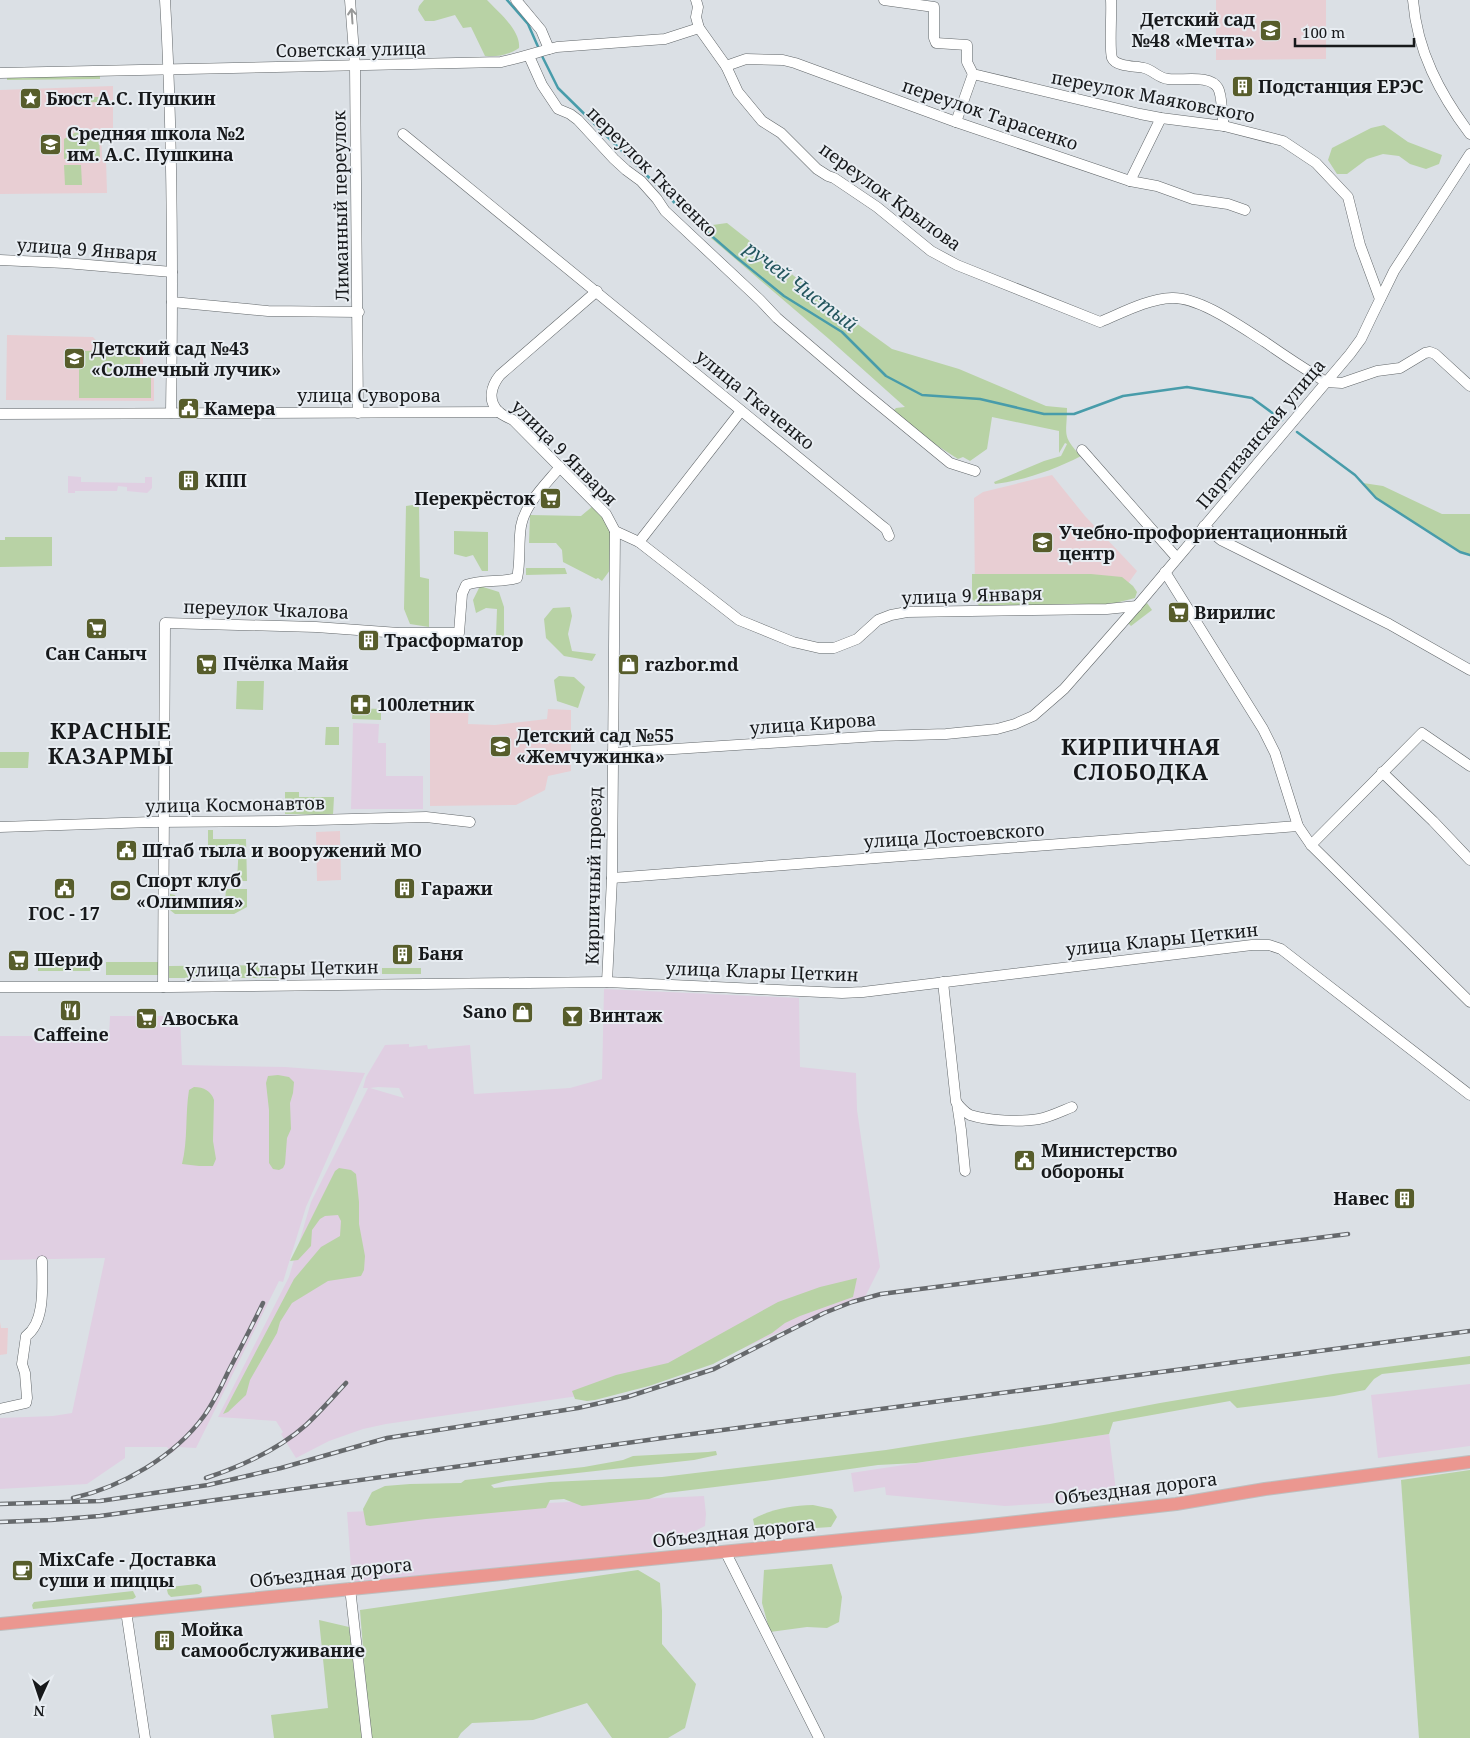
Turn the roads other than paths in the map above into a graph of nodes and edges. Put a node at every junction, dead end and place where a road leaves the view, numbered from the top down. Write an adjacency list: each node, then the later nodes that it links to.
1 (165, 0): 13 (street)
2 (350, 0): 11 (street, Лиманный переулок, one-way to 2)
3 (516, 0): 9 (street)
4 (696, 0): 8 (street)
5 (884, 0): 15 (street)
6 (1111, 0): 18 (street)
7 (1413, 0): 20 (street)
8 (699, 28): 9 (street, Советская улица); 12 (street, переулок Крылова)
9 (547, 49): 10 (street, Советская улица)
10 (530, 55): 11 (street, Советская улица); 39 (street, переулок Ткаченко)
11 (355, 66): 13 (street, Советская улица); 29 (street, Лиманный переулок)
12 (726, 66): 17 (street, переулок Тарасенко); 30 (street, переулок Крылова)
13 (170, 70): 14 (street, Советская улица); 25 (street)
14 (0, 73)
15 (973, 74): 16 (street, переулок Маяковского); 17 (street)
16 (1161, 118): 18 (street, переулок Маяковского); 22 (street)
17 (956, 122): 22 (street, переулок Тарасенко)
18 (1224, 126): 27 (street, переулок Маяковского)
19 (403, 134): 26 (street, улица Ткаченко)
20 (1470, 134)
21 (1470, 154): 27 (street, Партизанская улица)
22 (1130, 181): 23 (street, переулок Тарасенко)
23 (1245, 210)
24 (0, 260): 25 (street, улица 9 Января)
25 (172, 272): 28 (street)
26 (597, 291): 32 (street, улица Ткаченко); 33 (street, улица 9 Января)
27 (1380, 299): 30 (street, Партизанская улица)
28 (172, 302): 29 (street); 34 (street)
29 (359, 312): 35 (street, Лиманный переулок)
30 (1326, 382): 31 (street); 40 (street, Партизанская улица)
31 (1470, 386)
32 (741, 411): 42 (street, улица Ткаченко); 43 (street)
33 (499, 412): 35 (street, улица Суворова); 38 (street, улица 9 Января)
34 (171, 413): 35 (street, улица Суворова); 36 (street, улица Суворова)
35 (358, 413)
36 (0, 414)
37 (1082, 450): 44 (street)
38 (560, 467): 41 (street, улица 9 Января); 52 (street, переулок Чкалова)
39 (975, 470)
40 (1204, 526): 44 (street, Партизанская улица); 47 (street)
41 (615, 531): 43 (street, улица 9 Января); 49 (street, Кирпичный проезд)
42 (889, 536)
43 (639, 542): 46 (street, улица 9 Января)
44 (1177, 558): 45 (street, Партизанская улица)
45 (1165, 572): 46 (street, Партизанская улица); 54 (street)
46 (1137, 606): 48 (street, Партизанская улица)
47 (1470, 670)
48 (1015, 724): 49 (street, улица Кирова)
49 (612, 753): 58 (street, Кирпичный проезд)
50 (1470, 766): 51 (street)
51 (1382, 772): 56 (street); 57 (street)
52 (164, 822): 53 (street, улица Космонавтов); 55 (street, улица Космонавтов); 62 (street, переулок Чкалова)
53 (470, 822)
54 (1298, 826): 56 (street); 58 (street, улица Достоевского)
55 (0, 827)
56 (1312, 845): 63 (street)
57 (1470, 860)
58 (612, 878): 59 (street, Кирпичный проезд)
59 (607, 982): 60 (street, улица Клары Цеткин); 62 (street, улица Клары Цеткин)
60 (943, 982): 64 (street, улица Клары Цеткин); 65 (street)
61 (0, 987): 62 (street, улица Клары Цеткин)
62 (163, 987)
63 (1468, 996)
64 (1470, 1095)
65 (956, 1102): 66 (street); 67 (street)
66 (1072, 1107)
67 (964, 1171)
68 (42, 1261): 69 (street)
69 (0, 1409)
70 (1470, 1462): 71 (main road, Объездная дорога)
71 (725, 1551): 72 (main road, Объездная дорога); 77 (street)
72 (350, 1588): 73 (main road, Объездная дорога); 76 (street)
73 (126, 1611): 74 (main road, Объездная дорога); 75 (street)
74 (0, 1624)
75 (145, 1738)
76 (367, 1738)
77 (819, 1738)

